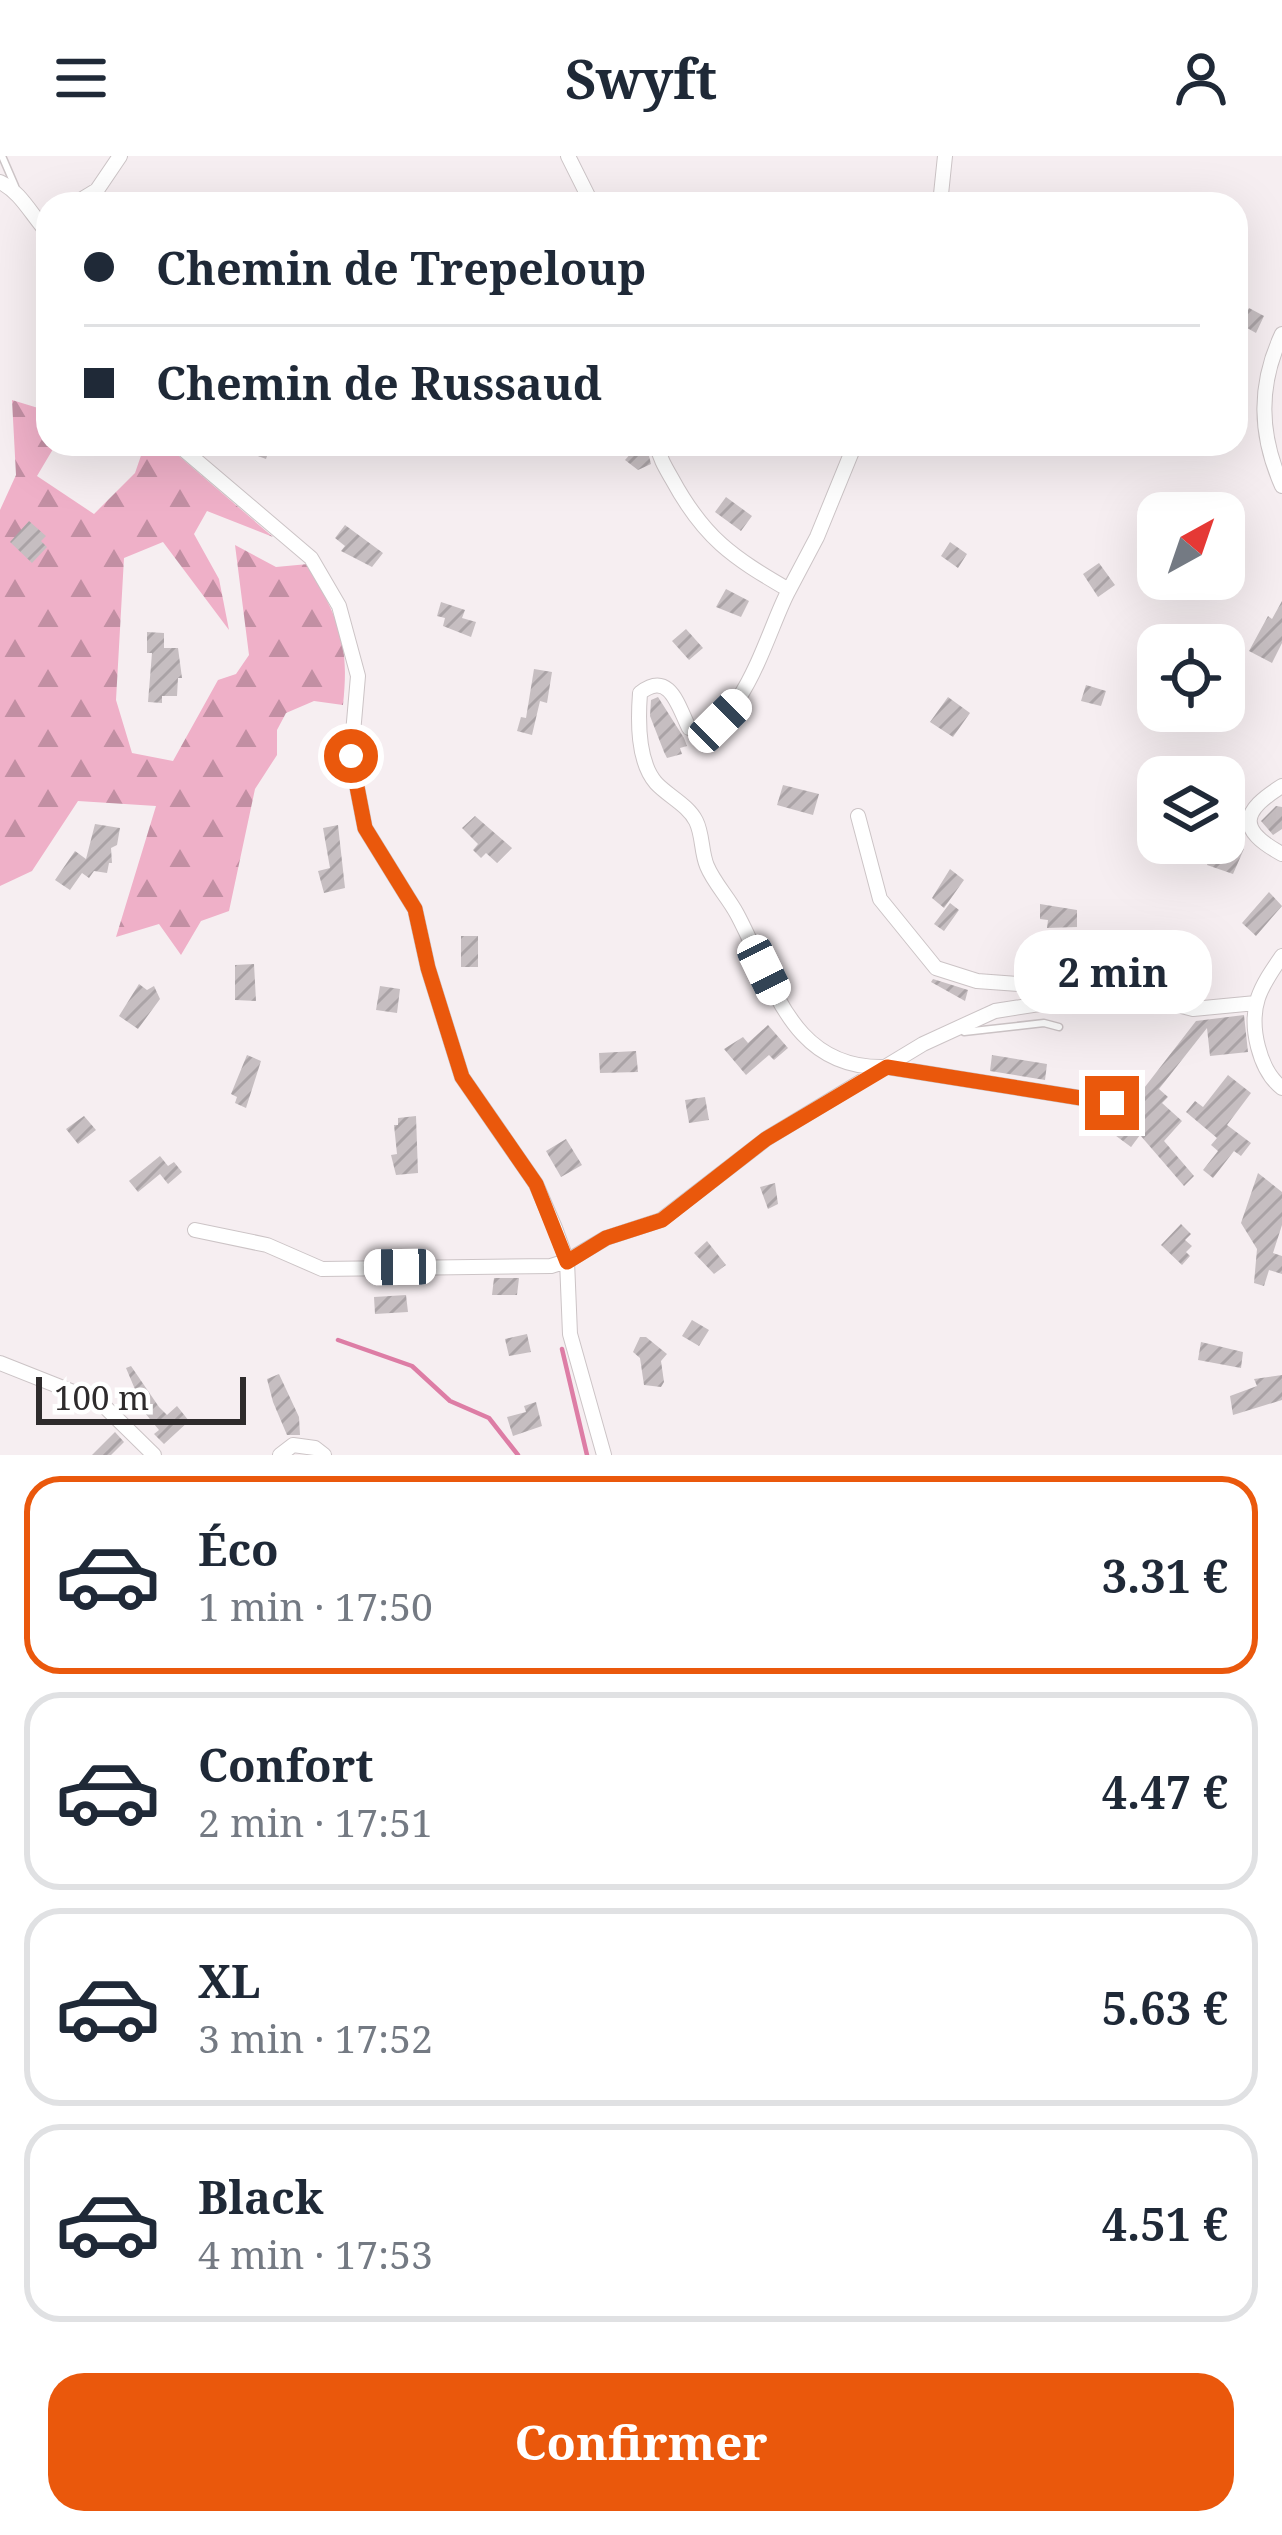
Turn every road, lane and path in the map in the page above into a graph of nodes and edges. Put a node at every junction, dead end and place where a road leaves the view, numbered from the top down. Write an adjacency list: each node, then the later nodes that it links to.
1 (2, 156): 6 (lane)
2 (120, 156): 7 (street)
3 (568, 156): 8 (street)
4 (945, 156): 9 (street)
5 (0, 182): 6 (street)
6 (16, 189): 10 (street)
7 (94, 192)
8 (586, 192)
9 (941, 192)
10 (27, 210): 11 (street); 12 (street)
11 (36, 210)
12 (36, 220)
13 (1282, 334): 15 (street)
14 (1279, 418): 15 (lane)
15 (1264, 432): 19 (street)
16 (191, 456): 33 (street)
17 (659, 456): 20 (street)
18 (850, 456): 20 (street)
19 (1282, 486)
20 (789, 590): 29 (street)
21 (1282, 786): 23 (street)
22 (858, 816): 26 (street)
23 (1282, 854)
24 (1282, 956): 25 (street)
25 (1256, 1003): 26 (street); 30 (street)
26 (1193, 1009): 28 (street)
27 (1059, 1027): 28 (lane)
28 (942, 1034): 29 (street)
29 (887, 1067): 31 (street); 33 (street)
30 (1282, 1088)
31 (1112, 1103)
32 (195, 1230): 33 (street)
33 (567, 1262): 38 (street)
34 (0, 1363): 35 (street)
35 (154, 1455)
36 (280, 1455): 37 (street)
37 (324, 1455)
38 (604, 1455)

